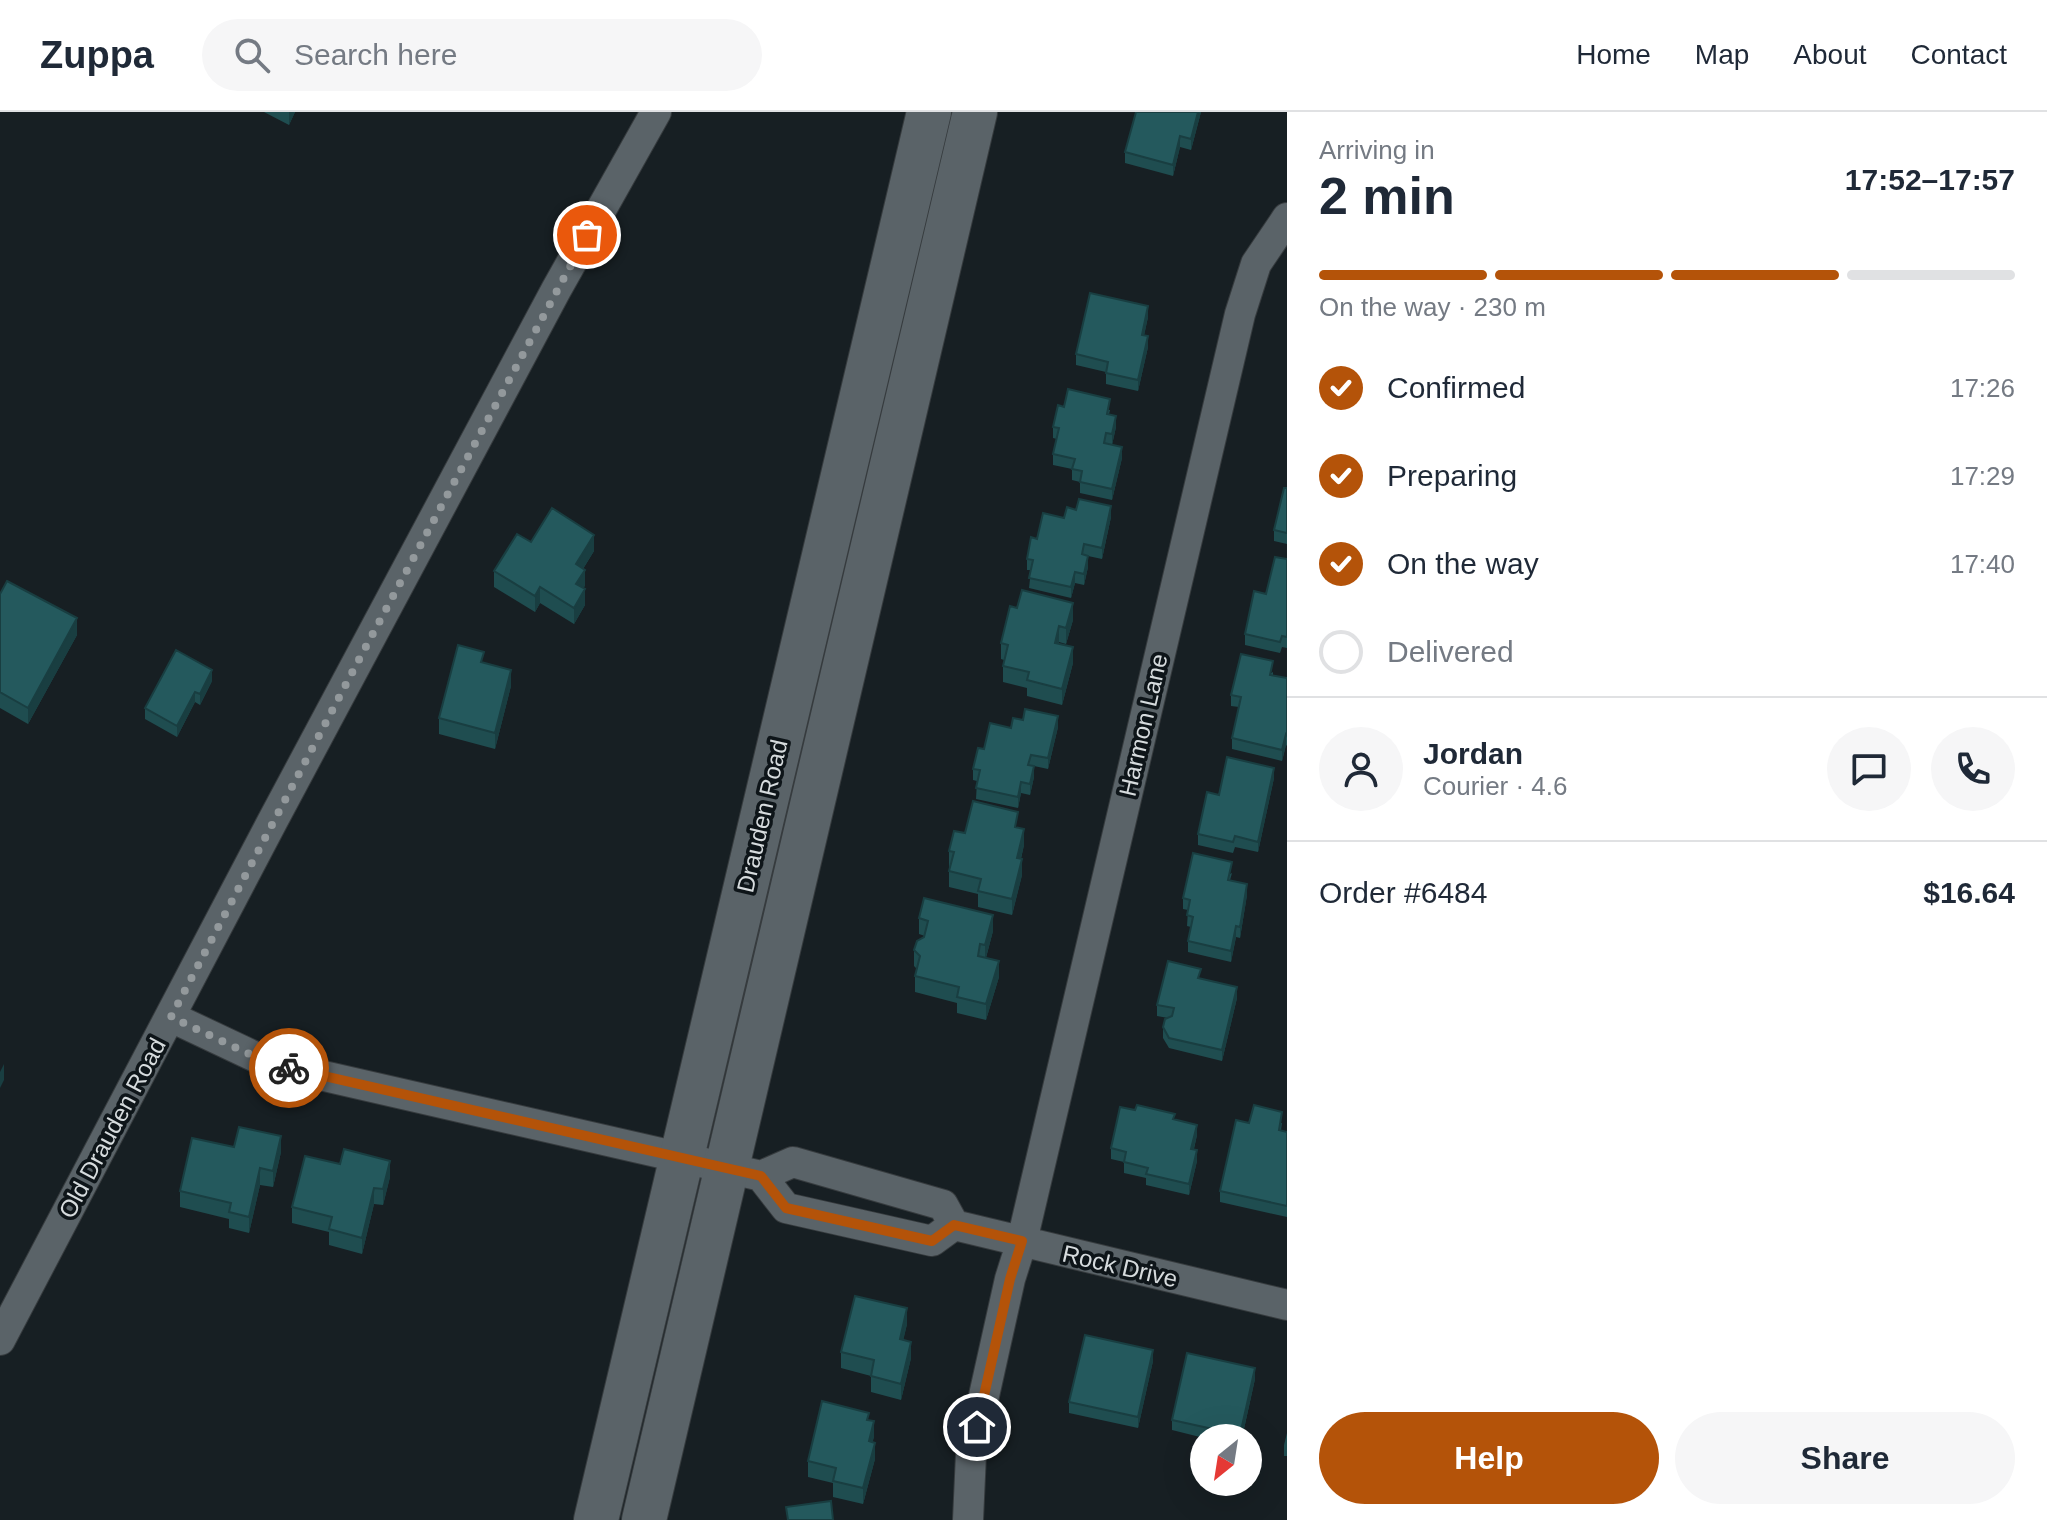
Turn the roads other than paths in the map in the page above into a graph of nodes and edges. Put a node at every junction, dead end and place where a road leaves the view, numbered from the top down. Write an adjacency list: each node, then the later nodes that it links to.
1 (656, 112): 5 (street, Old Drauden Road)
2 (929, 112): 6 (street, Drauden Road)
3 (975, 112): 7 (street, Drauden Road)
4 (1287, 218): 9 (street, Harmon Lane)
5 (171, 1017): 6 (street); 11 (street, Old Drauden Road)
6 (681, 1158): 7 (street); 12 (street, Drauden Road)
7 (743, 1172): 8 (street, Rock Drive); 8 (street); 13 (street, Drauden Road)
8 (954, 1225): 9 (street, Rock Drive)
9 (1022, 1241): 10 (street, Rock Drive); 14 (street, Harmon Lane)
10 (1287, 1305)
11 (0, 1340)
12 (596, 1520)
13 (644, 1520)
14 (968, 1520)

